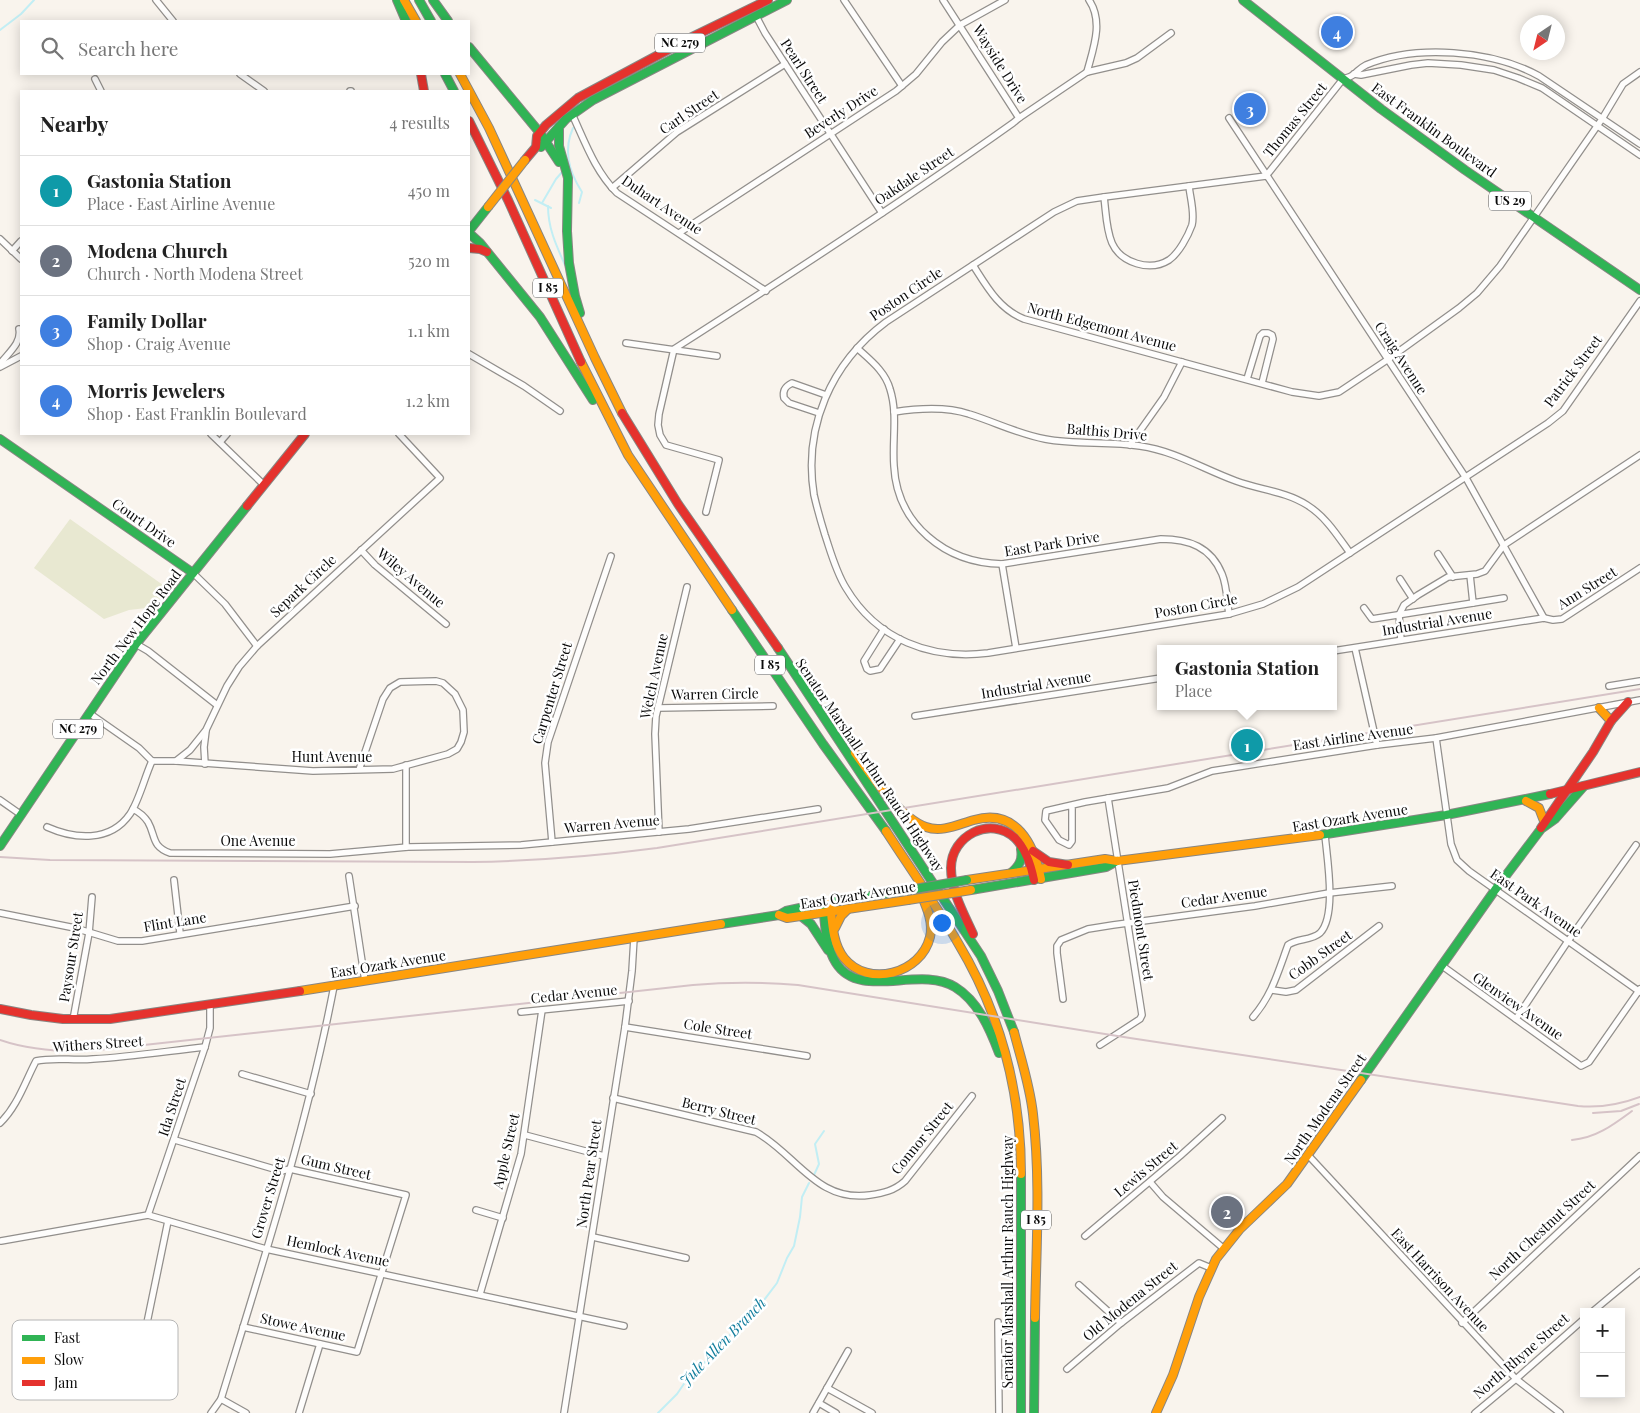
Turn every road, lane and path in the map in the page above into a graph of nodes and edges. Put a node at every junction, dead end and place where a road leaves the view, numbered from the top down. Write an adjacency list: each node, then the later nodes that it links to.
1 (156, 0): 14 (street)
2 (397, 0): 15 (main road)
3 (404, 0): 16 (main road)
4 (419, 0): 17 (main road)
5 (433, 0): 18 (main road)
6 (768, 0): 46 (main road, NC 279)
7 (787, 0): 13 (main road)
8 (844, 0): 32 (street)
9 (943, 0): 19 (street, Wayside Drive)
10 (1005, 0): 19 (street, Beverly Drive)
11 (1089, 0): 23 (street)
12 (1243, 0): 31 (main road, East Franklin Boulevard / US 29)
13 (756, 16): 22 (street, Pearl Street); 39 (main road)
14 (172, 20)
15 (406, 20)
16 (415, 20)
17 (430, 20)
18 (447, 20)
19 (960, 25): 32 (street, Beverly Drive); 40 (street, Wayside Drive)
20 (1171, 32): 23 (street, Oakdale Street)
21 (470, 48): 46 (main road)
22 (785, 64): 47 (street, Pearl Street); 57 (street, Carl Street)
23 (1087, 72): 40 (street, Oakdale Street)
24 (1640, 72): 42 (street, North Edgemont Avenue)
25 (1354, 74): 31 (street); 42 (street); 44 (street)
26 (241, 75): 34 (street)
27 (421, 75): 35 (main road)
28 (446, 75): 36 (main road)
29 (461, 75): 37 (main road, Senator Marshall Arthur Rauch Highway / I 85)
30 (95, 79): 33 (street)
31 (1343, 79): 54 (street, Thomas Street); 60 (main road, East Franklin Boulevard / US 29)
32 (902, 86): 47 (street, Beverly Drive)
33 (100, 90)
34 (263, 90)
35 (424, 90)
36 (453, 90)
37 (469, 90)
38 (470, 93): 75 (main road, Senator Marshall Arthur Rauch Highway / I 85)
39 (572, 114): 45 (main road); 57 (street, Duhart Avenue)
40 (1019, 118): 59 (street, Oakdale Street)
41 (1229, 118): 54 (street, Craig Avenue)
42 (1602, 119): 44 (street, North Edgemont Avenue); 48 (street)
43 (470, 123): 98 (main road, Senator Marshall Arthur Rauch Highway / I 85)
44 (1596, 126): 53 (street); 60 (street, North Edgemont Avenue)
45 (559, 127): 49 (main road); 55 (main road)
46 (540, 134): 49 (main road); 51 (main road, NC 279)
47 (830, 135): 59 (street, Pearl Street); 63 (street, Beverly Drive)
48 (1626, 136): 50 (street); 52 (street)
49 (546, 142): 51 (main road); 55 (main road)
50 (1640, 144)
51 (536, 147): 61 (main road, NC 279, bridge)
52 (1640, 150)
53 (1640, 155)
54 (1266, 176): 56 (street, Poston Circle); 82 (street, Craig Avenue)
55 (567, 183): 75 (main road)
56 (1189, 186): 58 (street, Poston Circle); 58 (street)
57 (612, 188): 63 (street, Duhart Avenue)
58 (1104, 197): 70 (street, Poston Circle)
59 (882, 213): 71 (street, Oakdale Street)
60 (1534, 218): 72 (main road, East Franklin Boulevard / US 29); 82 (street, North Edgemont Avenue)
61 (470, 231)
62 (470, 233): 68 (main road)
63 (679, 233): 71 (street, Duhart Avenue)
64 (0, 239): 67 (street)
65 (20, 242): 67 (street)
66 (470, 248): 68 (main road)
67 (12, 251): 69 (street)
68 (487, 252): 98 (main road)
69 (20, 258)
70 (973, 265): 77 (street, Poston Circle); 83 (street, North Edgemont Avenue)
71 (766, 290): 78 (street, Oakdale Street)
72 (1640, 290)
73 (1640, 301): 100 (street, Patrick Street)
74 (20, 336): 84 (street)
75 (584, 336): 134 (main road, Senator Marshall Arthur Rauch Highway / I 85)
76 (626, 343): 78 (street)
77 (857, 348): 87 (street, Poston Circle); 89 (street, East Park Drive)
78 (674, 349): 81 (street); 102 (street)
79 (470, 355): 88 (street)
80 (20, 356): 84 (street)
81 (717, 356)
82 (1387, 360): 86 (street, North Edgemont Avenue); 100 (street, Craig Avenue)
83 (1182, 362): 85 (street, North Edgemont Avenue); 97 (street)
84 (0, 366)
85 (1247, 379): 86 (street, North Edgemont Avenue); 86 (street)
86 (1262, 383)
87 (826, 395): 90 (street, Poston Circle); 90 (street)
88 (560, 411)
89 (894, 412): 97 (street, Balthis Drive); 108 (street, East Park Drive)
90 (819, 413): 123 (street, Poston Circle)
91 (212, 435): 96 (street)
92 (226, 435): 96 (street)
93 (304, 435): 101 (main road, North New Hope Road / NC 279)
94 (400, 435): 104 (street, Separk Circle)
95 (0, 439): 110 (main road, Court Drive)
96 (220, 442): 101 (street)
97 (1130, 445): 105 (street, Balthis Drive)
98 (628, 455): 179 (main road, Senator Marshall Arthur Rauch Highway / I 85)
99 (1640, 455): 103 (street)
100 (1466, 478): 103 (street, Craig Avenue); 105 (street, Poston Circle)
101 (264, 485): 110 (main road, North New Hope Road / NC 279)
102 (706, 512)
103 (1504, 545): 111 (street); 121 (street, Craig Avenue)
104 (361, 550): 122 (street, Wiley Avenue); 127 (street, Separk Circle)
105 (1350, 553): 119 (street, Poston Circle)
106 (1438, 554): 112 (street)
107 (611, 556): 169 (street, Carpenter Street)
108 (1002, 564): 119 (street, East Park Drive); 128 (street)
109 (1640, 568): 121 (street, Ann Street)
110 (193, 573): 126 (main road, North New Hope Road / NC 279); 127 (street, Court Drive)
111 (1470, 575): 112 (street); 117 (street)
112 (1453, 577): 116 (street)
113 (1400, 579): 116 (street)
114 (687, 587): 139 (street, Welch Avenue)
115 (1504, 598): 117 (street)
116 (1413, 599): 120 (street)
117 (1473, 603): 120 (street)
118 (1364, 608): 120 (street)
119 (1229, 614): 128 (street, Poston Circle)
120 (1398, 615): 125 (street)
121 (1544, 618): 125 (street, Industrial Avenue)
122 (446, 624)
123 (884, 629): 124 (street, Poston Circle); 124 (street)
124 (900, 639): 128 (street, Poston Circle)
125 (1401, 640): 129 (street, Industrial Avenue)
126 (136, 644): 137 (street); 141 (main road, North New Hope Road / NC 279)
127 (257, 646): 137 (street, Separk Circle)
128 (1016, 648)
129 (1355, 648): 130 (street, Industrial Avenue); 146 (street)
130 (1337, 650)
131 (1157, 679): 142 (street, Industrial Avenue)
132 (1640, 681): 133 (street)
133 (1609, 686)
134 (807, 691): 174 (main road); 201 (main road, Senator Marshall Arthur Rauch Highway / I 85)
135 (1640, 700): 136 (street, East Airline Avenue)
136 (1628, 702): 140 (street, East Airline Avenue); 143 (main road, North Modena Street)
137 (217, 705): 144 (street, Separk Circle)
138 (773, 706): 139 (street, Warren Circle)
139 (658, 708): 167 (street, Welch Avenue)
140 (1598, 708): 143 (main road); 145 (street, East Airline Avenue)
141 (89, 713): 147 (street); 161 (main road, North New Hope Road / NC 279)
142 (916, 716)
143 (1611, 721): 154 (main road, North Modena Street)
144 (206, 730): 148 (street, Separk Circle); 149 (street, Separk Circle)
145 (1436, 738): 146 (street, East Airline Avenue); 162 (street, East Park Avenue)
146 (1377, 745): 155 (street, East Airline Avenue)
147 (152, 761): 148 (street); 159 (street)
148 (176, 761): 149 (street, Hunt Avenue)
149 (206, 764): 151 (street, Hunt Avenue)
150 (406, 765): 151 (street, Hunt Avenue); 151 (street, Hunt Avenue); 173 (street)
151 (359, 770)
152 (1640, 772): 153 (main road, East Ozark Avenue)
153 (1584, 786): 154 (main road, East Ozark Avenue); 163 (main road, North Modena Street)
154 (1564, 792): 157 (main road, East Ozark Avenue); 163 (main road, North Modena Street); 164 (main road, North Modena Street)
155 (1108, 798): 158 (street, East Airline Avenue); 175 (street, Piedmont Street)
156 (0, 800): 161 (street)
157 (1524, 801): 162 (main road, East Ozark Avenue); 164 (main road)
158 (1072, 805): 158 (street, East Airline Avenue)
159 (133, 809): 165 (street); 173 (street, One Avenue)
160 (818, 810): 167 (street, Warren Avenue)
161 (20, 814): 170 (main road, North New Hope Road / NC 279)
162 (1446, 816): 168 (main road, East Ozark Avenue); 184 (street, East Park Avenue)
163 (1555, 819): 166 (main road, North Modena Street)
164 (1544, 821): 166 (main road, North Modena Street)
165 (46, 827)
166 (1541, 829): 184 (main road, North Modena Street)
167 (659, 832): 169 (street, Warren Avenue)
168 (1325, 835): 175 (main road, East Ozark Avenue); 185 (street)
169 (552, 842): 173 (street, Warren Avenue)
170 (2, 843)
171 (1021, 845): 177 (main road); 178 (main road); 201 (main road)
172 (1636, 845): 200 (street)
173 (406, 847)
174 (1032, 850): 176 (main road); 177 (main road)
175 (1117, 861): 176 (main road, East Ozark Avenue); 181 (main road, East Ozark Avenue); 194 (street, Piedmont Street)
176 (1068, 865): 177 (main road, East Ozark Avenue)
177 (1036, 869): 178 (main road, East Ozark Avenue); 181 (main road)
178 (1011, 873): 187 (main road, East Ozark Avenue, bridge)
179 (914, 874): 196 (main road); 222 (main road, Senator Marshall Arthur Rauch Highway / I 85)
180 (349, 876): 188 (street)
181 (1037, 879): 189 (main road, East Ozark Avenue, bridge)
182 (174, 880): 198 (street)
183 (1392, 886): 185 (street, Cedar Avenue)
184 (1495, 890): 200 (street, East Park Avenue); 203 (main road, North Modena Street)
185 (1329, 893): 194 (street, Cedar Avenue); 206 (street)
186 (92, 897): 197 (street, Paysour Street)
187 (826, 903): 190 (main road); 192 (main road, East Ozark Avenue)
188 (355, 906): 198 (street, Flint Lane); 204 (street)
189 (848, 909): 190 (main road, East Ozark Avenue); 196 (main road)
190 (828, 912): 193 (main road, East Ozark Avenue); 196 (main road); 202 (main road)
191 (0, 914): 197 (street, Flint Lane)
192 (779, 915): 193 (main road, East Ozark Avenue); 199 (main road, East Ozark Avenue)
193 (801, 916): 202 (main road)
194 (1128, 923): 208 (street, Cedar Avenue); 218 (street, Piedmont Street)
195 (1379, 926): 206 (street, Cobb Street)
196 (835, 928)
197 (89, 933): 198 (street, Flint Lane); 216 (street, Paysour Street)
198 (180, 934)
199 (634, 938): 204 (main road, East Ozark Avenue); 209 (street, North Pear Street)
200 (1568, 941): 207 (street, East Park Avenue); 215 (street)
201 (982, 956): 276 (main road, Senator Marshall Arthur Rauch Highway / I 85)
202 (835, 960): 222 (main road)
203 (1441, 966): 215 (street, Glenview Avenue); 231 (main road, North Modena Street)
204 (365, 981): 205 (main road, East Ozark Avenue)
205 (334, 986): 210 (main road, East Ozark Avenue); 223 (street, Grover Street)
206 (1272, 990): 214 (street)
207 (1639, 990): 215 (street, Glenview Avenue)
208 (1063, 1000)
209 (629, 1001): 212 (street, Cedar Avenue); 217 (street, North Pear Street)
210 (210, 1005): 216 (main road, East Ozark Avenue); 219 (street, Ida Street)
211 (0, 1009): 216 (main road, East Ozark Avenue)
212 (542, 1010): 213 (street, Cedar Avenue); 228 (street, Apple Street)
213 (521, 1012)
214 (1253, 1017)
215 (1516, 1019)
216 (73, 1020)
217 (625, 1027): 220 (street, Cole Street); 225 (street, North Pear Street)
218 (1100, 1045)
219 (205, 1047): 227 (street, Withers Street); 229 (street, Ida Street)
220 (807, 1056)
221 (242, 1074): 223 (street)
222 (1015, 1093): 275 (main road, Senator Marshall Arthur Rauch Highway / I 85)
223 (311, 1094): 233 (street, Grover Street)
224 (972, 1096): 235 (street, Connor Street)
225 (613, 1098): 230 (street, North Pear Street); 235 (street, Berry Street)
226 (1222, 1118): 234 (street, Lewis Street)
227 (0, 1123)
228 (525, 1135): 230 (street); 238 (street, Apple Street)
229 (175, 1140): 233 (street, Gum Street); 237 (street, Ida Street)
230 (604, 1156): 241 (street, North Pear Street)
231 (1308, 1156): 243 (main road, North Modena Street); 256 (street, East Harrison Avenue)
232 (1640, 1156): 256 (street, North Chestnut Street)
233 (290, 1169): 244 (street, Grover Street); 248 (street, Gum Street)
234 (1150, 1182): 240 (street, Lewis Street); 243 (street)
235 (859, 1196)
236 (476, 1210): 238 (street)
237 (148, 1215): 239 (street, Hemlock Avenue); 242 (street, Hemlock Avenue)
238 (503, 1218): 250 (street, Apple Street)
239 (168, 1221): 244 (street, Hemlock Avenue); 253 (street)
240 (1085, 1236)
241 (593, 1237): 245 (street); 252 (street, North Pear Street)
242 (1, 1241)
243 (1223, 1248): 246 (main road, North Modena Street)
244 (266, 1249): 248 (street, Hemlock Avenue); 259 (street, Grover Street)
245 (686, 1258)
246 (1211, 1268): 255 (street, Old Modena Street); 277 (main road, North Modena Street)
247 (1640, 1272): 251 (street)
248 (382, 1273): 250 (street, Hemlock Avenue); 260 (street, Stowe Avenue)
249 (1079, 1285): 255 (street)
250 (480, 1294): 252 (street, Hemlock Avenue)
251 (1597, 1308)
252 (580, 1316): 258 (street, Hemlock Avenue); 270 (street, North Pear Street)
253 (148, 1320)
254 (998, 1322): 274 (street)
255 (1121, 1322): 262 (street, Old Modena Street)
256 (1462, 1323): 263 (street, East Harrison Avenue)
257 (1580, 1323): 263 (street, North Rhyne Street)
258 (624, 1326)
259 (243, 1327): 260 (street, Stowe Avenue); 265 (street, Grover Street)
260 (320, 1344): 269 (street)
261 (848, 1351): 264 (street)
262 (1067, 1368)
263 (1516, 1379): 278 (street, North Rhyne Street); 279 (street, East Harrison Avenue)
264 (827, 1388): 266 (street); 273 (street)
265 (221, 1399): 267 (street, Grover Street); 268 (street)
266 (819, 1403): 271 (street); 272 (street)
267 (211, 1413)
268 (246, 1413)
269 (299, 1413)
270 (564, 1413)
271 (813, 1413)
272 (836, 1413)
273 (872, 1413)
274 (999, 1413)
275 (1021, 1413)
276 (1034, 1413)
277 (1156, 1413)
278 (1475, 1413)
279 (1560, 1413)

